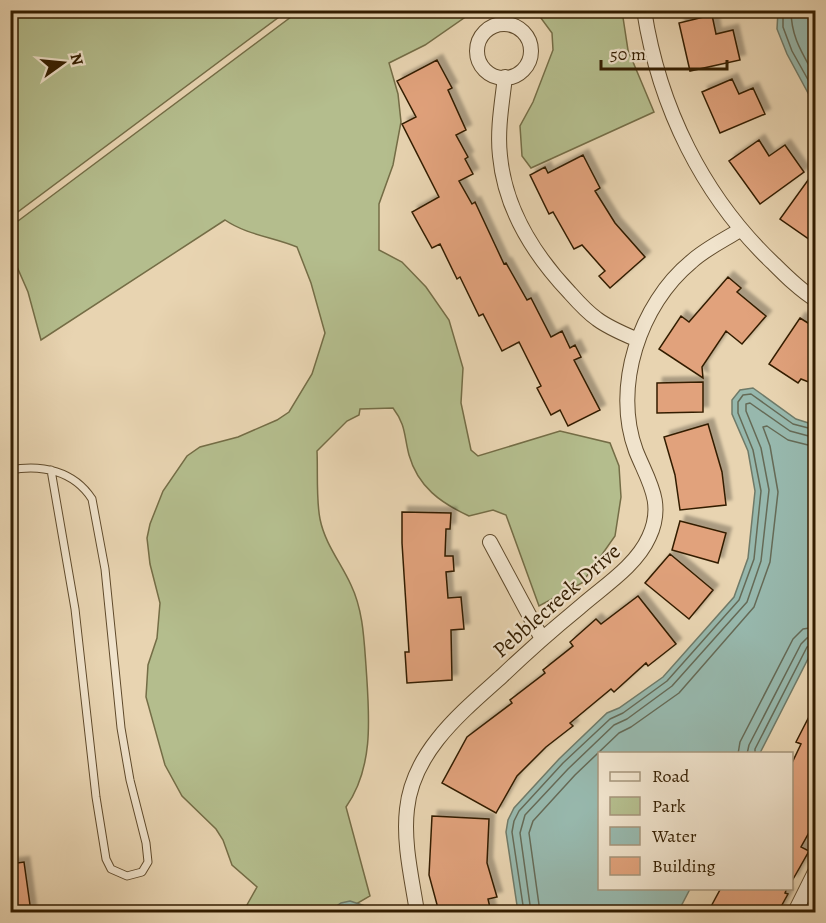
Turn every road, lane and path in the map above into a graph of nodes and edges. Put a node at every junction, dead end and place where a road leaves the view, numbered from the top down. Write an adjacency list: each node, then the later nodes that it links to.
1 (644, 10): 3 (street)
2 (505, 77): 2 (street); 5 (street)
3 (740, 230): 4 (street); 5 (street, Pebblecreek Drive)
4 (816, 300)
5 (638, 340): 9 (street, Pebblecreek Drive)
6 (10, 470): 7 (lane)
7 (51, 470): 7 (lane)
8 (490, 543): 9 (street)
9 (542, 639): 11 (street, Pebblecreek Drive)
10 (816, 870): 12 (street)
11 (417, 912)
12 (795, 912)

